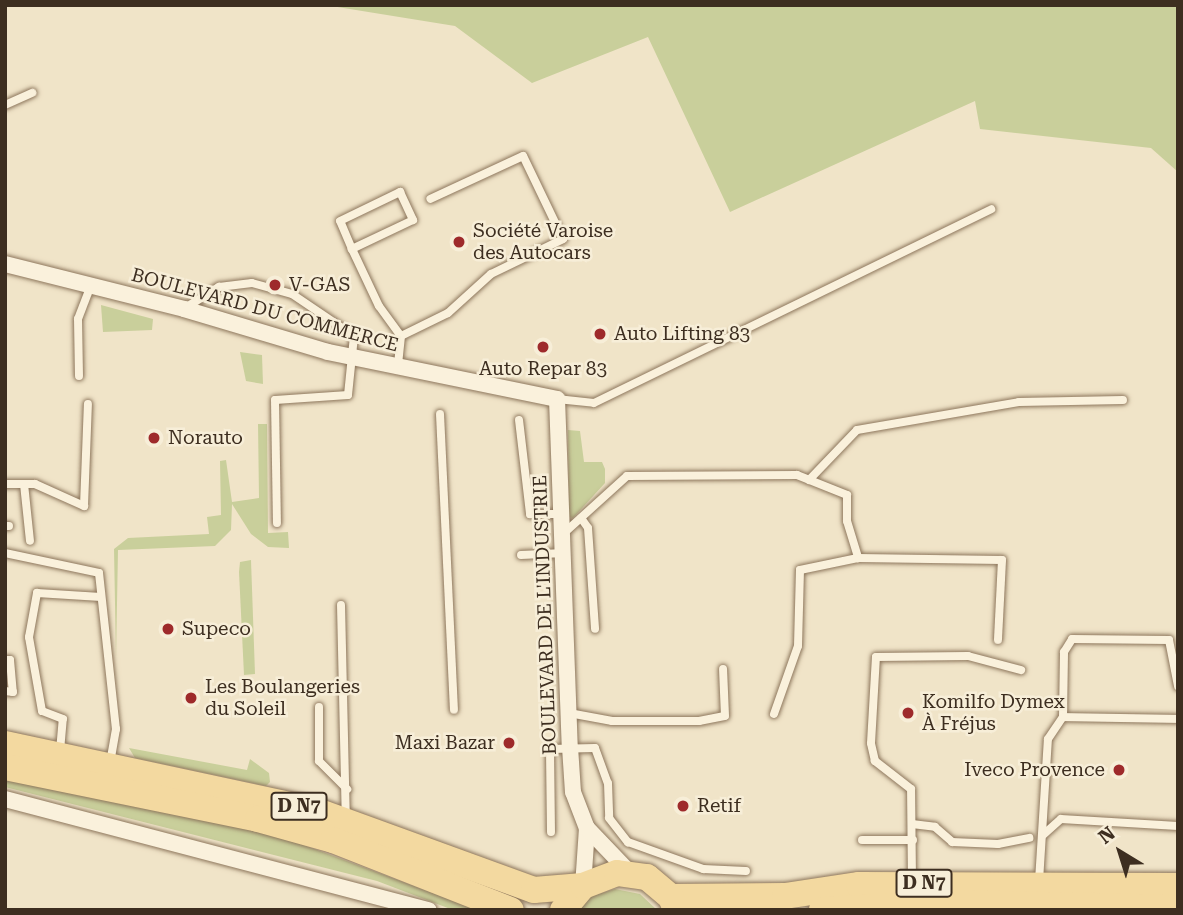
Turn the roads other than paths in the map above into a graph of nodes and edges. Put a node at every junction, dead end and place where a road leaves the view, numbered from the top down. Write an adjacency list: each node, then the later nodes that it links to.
1 (32, 93): 2 (lane)
2 (5, 105)
3 (430, 200): 9 (lane)
4 (991, 209): 13 (lane)
5 (352, 249): 5 (lane); 9 (lane)
6 (5, 264): 7 (street, BOULEVARD DU COMMERCE)
7 (91, 285): 8 (street, BOULEVARD DU COMMERCE); 12 (lane)
8 (184, 309): 10 (street, BOULEVARD DU COMMERCE); 10 (lane)
9 (401, 336): 11 (lane)
10 (351, 357): 11 (street, BOULEVARD DU COMMERCE); 23 (lane)
11 (398, 367): 13 (street, BOULEVARD DU COMMERCE)
12 (79, 376)
13 (557, 399): 21 (street, BOULEVARD DE L'INDUSTRIE)
14 (1122, 400): 18 (lane)
15 (88, 404): 20 (lane)
16 (440, 414): 40 (lane)
17 (519, 420): 21 (lane)
18 (809, 480): 22 (lane); 29 (lane)
19 (5, 484): 20 (lane)
20 (24, 484): 25 (lane)
21 (563, 514): 24 (street, BOULEVARD DE L'INDUSTRIE)
22 (581, 518): 24 (lane); 32 (lane)
23 (277, 523)
24 (563, 534): 27 (street, BOULEVARD DE L'INDUSTRIE)
25 (30, 541)
26 (5, 553): 30 (lane)
27 (564, 553): 28 (lane); 41 (street, BOULEVARD DE L'INDUSTRIE)
28 (521, 555)
29 (858, 558): 33 (lane); 42 (lane)
30 (101, 597): 47 (lane); 48 (lane)
31 (341, 605): 50 (lane)
32 (595, 629)
33 (998, 640)
34 (5, 660): 38 (lane)
35 (723, 669): 41 (lane)
36 (1021, 670): 53 (lane)
37 (1178, 686): 43 (lane)
38 (5, 691)
39 (319, 707): 50 (lane)
40 (454, 710)
41 (569, 713): 46 (street, BOULEVARD DE L'INDUSTRIE)
42 (774, 714)
43 (1063, 717): 44 (lane); 57 (lane)
44 (1178, 719)
45 (5, 744): 47 (main road, D N7)
46 (570, 747): 55 (street, BOULEVARD DE L'INDUSTRIE); 56 (lane); 61 (lane)
47 (59, 756): 48 (main road, D N7)
48 (109, 766): 52 (main road, D N7)
49 (5, 767): 70 (main road, D N7)
50 (347, 789): 52 (lane)
51 (5, 799): 69 (street)
52 (345, 821): 65 (main road, D N7)
53 (912, 824): 58 (lane); 60 (lane)
54 (1178, 826): 57 (lane)
55 (587, 828): 62 (street, BOULEVARD DE L'INDUSTRIE); 65 (street, BOULEVARD DE L'INDUSTRIE)
56 (551, 832)
57 (1042, 835): 64 (lane)
58 (1029, 838)
59 (862, 840): 60 (lane)
60 (913, 840): 63 (lane)
61 (746, 871)
62 (631, 873): 65 (main road); 67 (main road)
63 (912, 884): 64 (main road, D N7); 67 (main road, D N7)
64 (1039, 884): 66 (main road, D N7)
65 (583, 886): 71 (main road)
66 (1178, 886)
67 (673, 904)
68 (1178, 908): 72 (main road, D N7)
69 (429, 910)
70 (511, 910)
71 (563, 910)
72 (822, 910)

